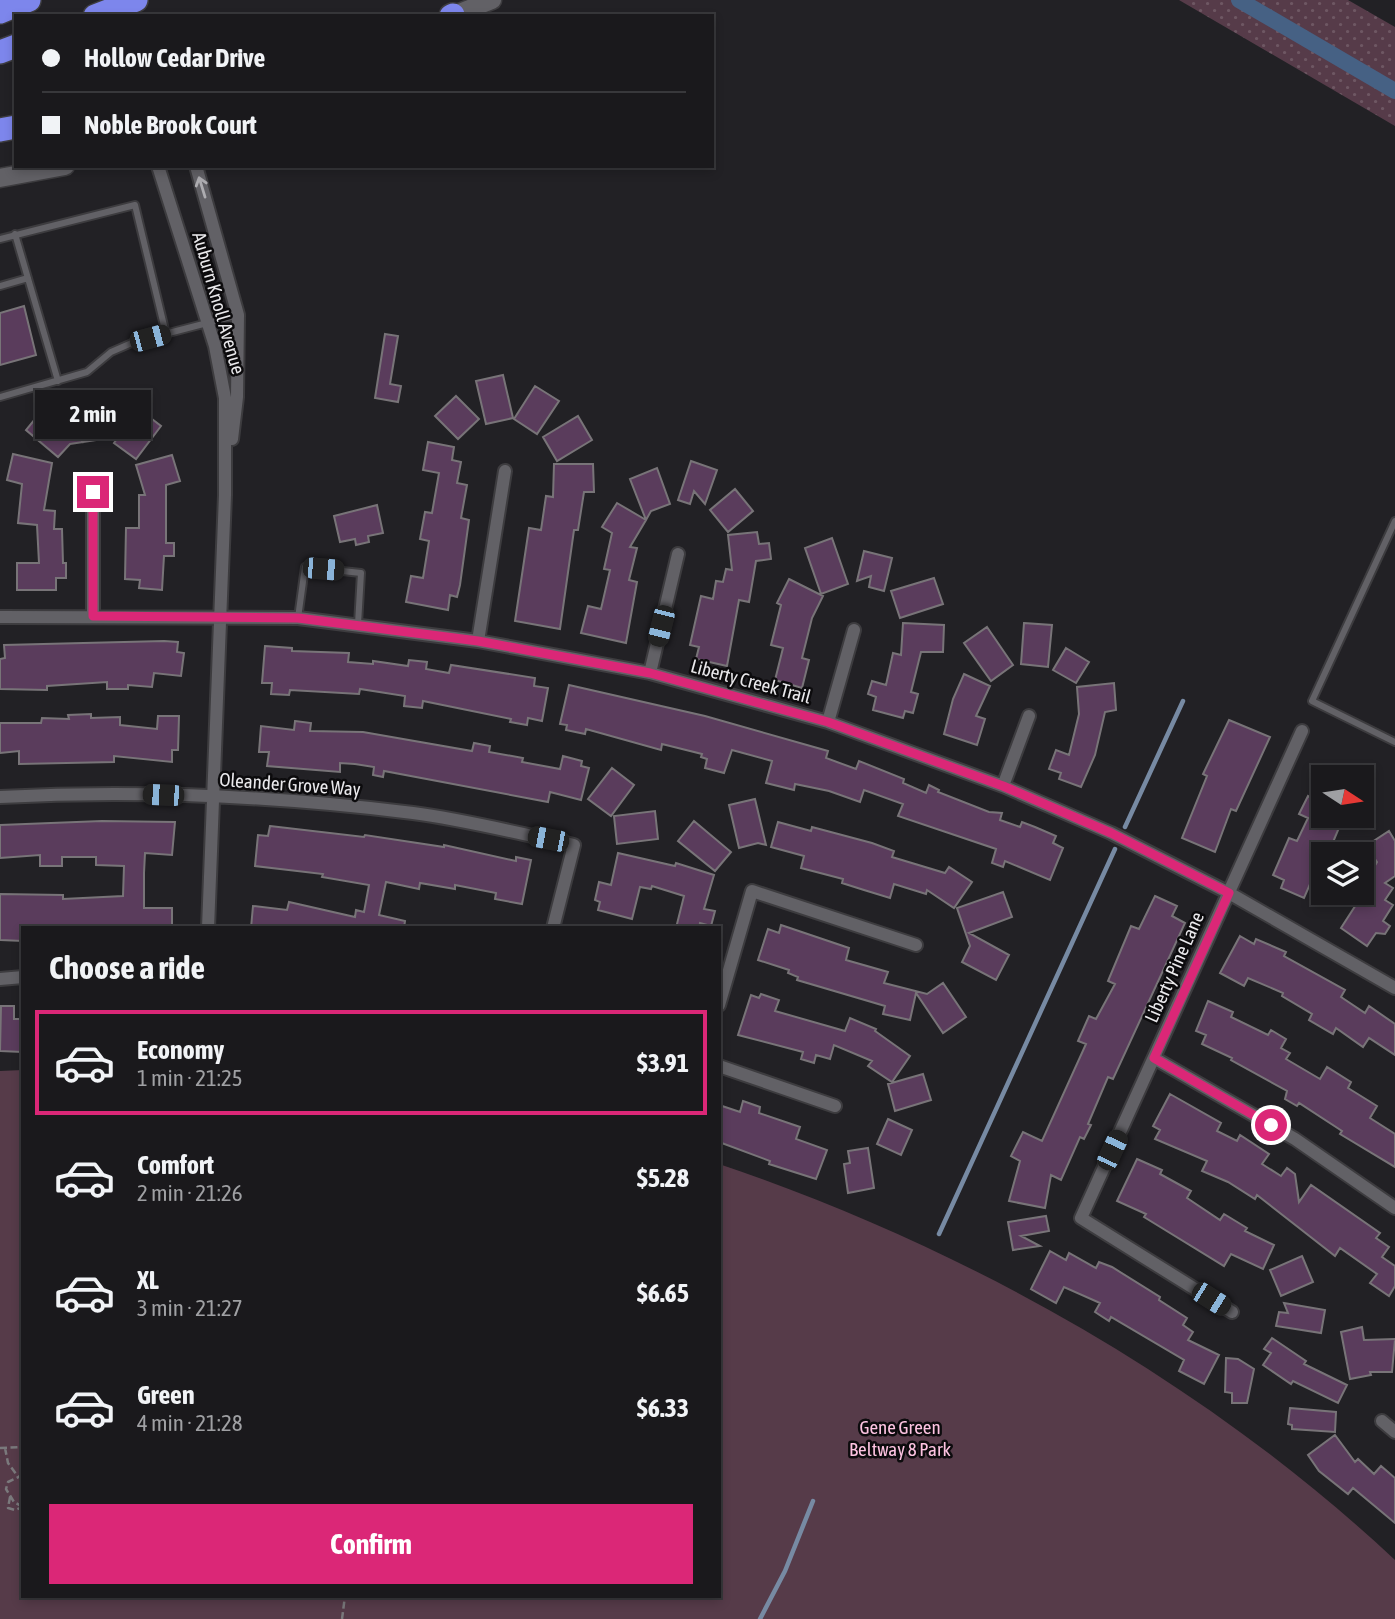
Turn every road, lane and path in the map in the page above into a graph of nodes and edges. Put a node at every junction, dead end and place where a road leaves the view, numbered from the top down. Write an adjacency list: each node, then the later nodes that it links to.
1 (29, 0): 4 (highway)
2 (136, 0): 5 (highway)
3 (492, 0): 6 (main road)
4 (0, 12)
5 (100, 14)
6 (457, 14)
7 (54, 168): 10 (main road)
8 (159, 168): 16 (street, Auburn Knoll Avenue)
9 (197, 168): 15 (street, Auburn Knoll Avenue, one-way to 9)
10 (0, 178)
11 (15, 234): 12 (lane); 13 (lane); 17 (lane)
12 (0, 239)
13 (28, 278): 14 (lane); 18 (lane)
14 (0, 286)
15 (238, 315): 16 (lane); 22 (street, Auburn Knoll Avenue)
16 (208, 323): 17 (lane); 22 (street, Auburn Knoll Avenue)
17 (166, 334): 18 (lane)
18 (58, 381): 19 (lane)
19 (0, 397)
20 (505, 471): 31 (street)
21 (93, 492): 25 (street)
22 (225, 495): 27 (street, Auburn Knoll Avenue)
23 (1395, 522): 36 (lane)
24 (678, 554): 32 (street)
25 (93, 616): 26 (street, Liberty Creek Trail); 27 (street, Liberty Creek Trail)
26 (0, 617)
27 (220, 618): 28 (street, Liberty Creek Trail); 39 (street, Auburn Knoll Avenue)
28 (298, 618): 29 (street, Liberty Creek Trail); 29 (lane)
29 (358, 624): 31 (street, Liberty Creek Trail)
30 (854, 630): 34 (street)
31 (478, 641): 32 (street, Liberty Creek Trail)
32 (650, 673): 34 (street, Liberty Creek Trail)
33 (1029, 716): 37 (street)
34 (828, 722): 37 (street, Liberty Creek Trail)
35 (1302, 731): 40 (street, Liberty Pine Lane)
36 (1395, 743)
37 (1003, 786): 40 (street, Liberty Creek Trail)
38 (0, 797): 39 (street, Oleander Grove Way)
39 (212, 797): 41 (street, Auburn Knoll Avenue); 42 (street, Oleander Grove Way)
40 (1229, 893): 47 (street, Liberty Creek Trail); 49 (street, Liberty Pine Lane)
41 (208, 926)
42 (556, 926)
43 (916, 945): 44 (street)
44 (724, 971): 48 (street)
45 (21, 977): 46 (street)
46 (0, 979)
47 (1393, 982)
48 (721, 991)
49 (1154, 1058): 52 (street); 53 (street, Liberty Pine Lane)
50 (721, 1067): 51 (street)
51 (835, 1106)
52 (1395, 1208)
53 (1232, 1312)
54 (1382, 1421): 55 (street)
55 (1395, 1432)
56 (21, 1447): 58 (path)
57 (0, 1448): 58 (path)
58 (5, 1448): 59 (path)
59 (19, 1478): 60 (path)
60 (10, 1496): 61 (path); 62 (path)
61 (21, 1505)
62 (21, 1508)
63 (345, 1598): 64 (path)
64 (342, 1619)

